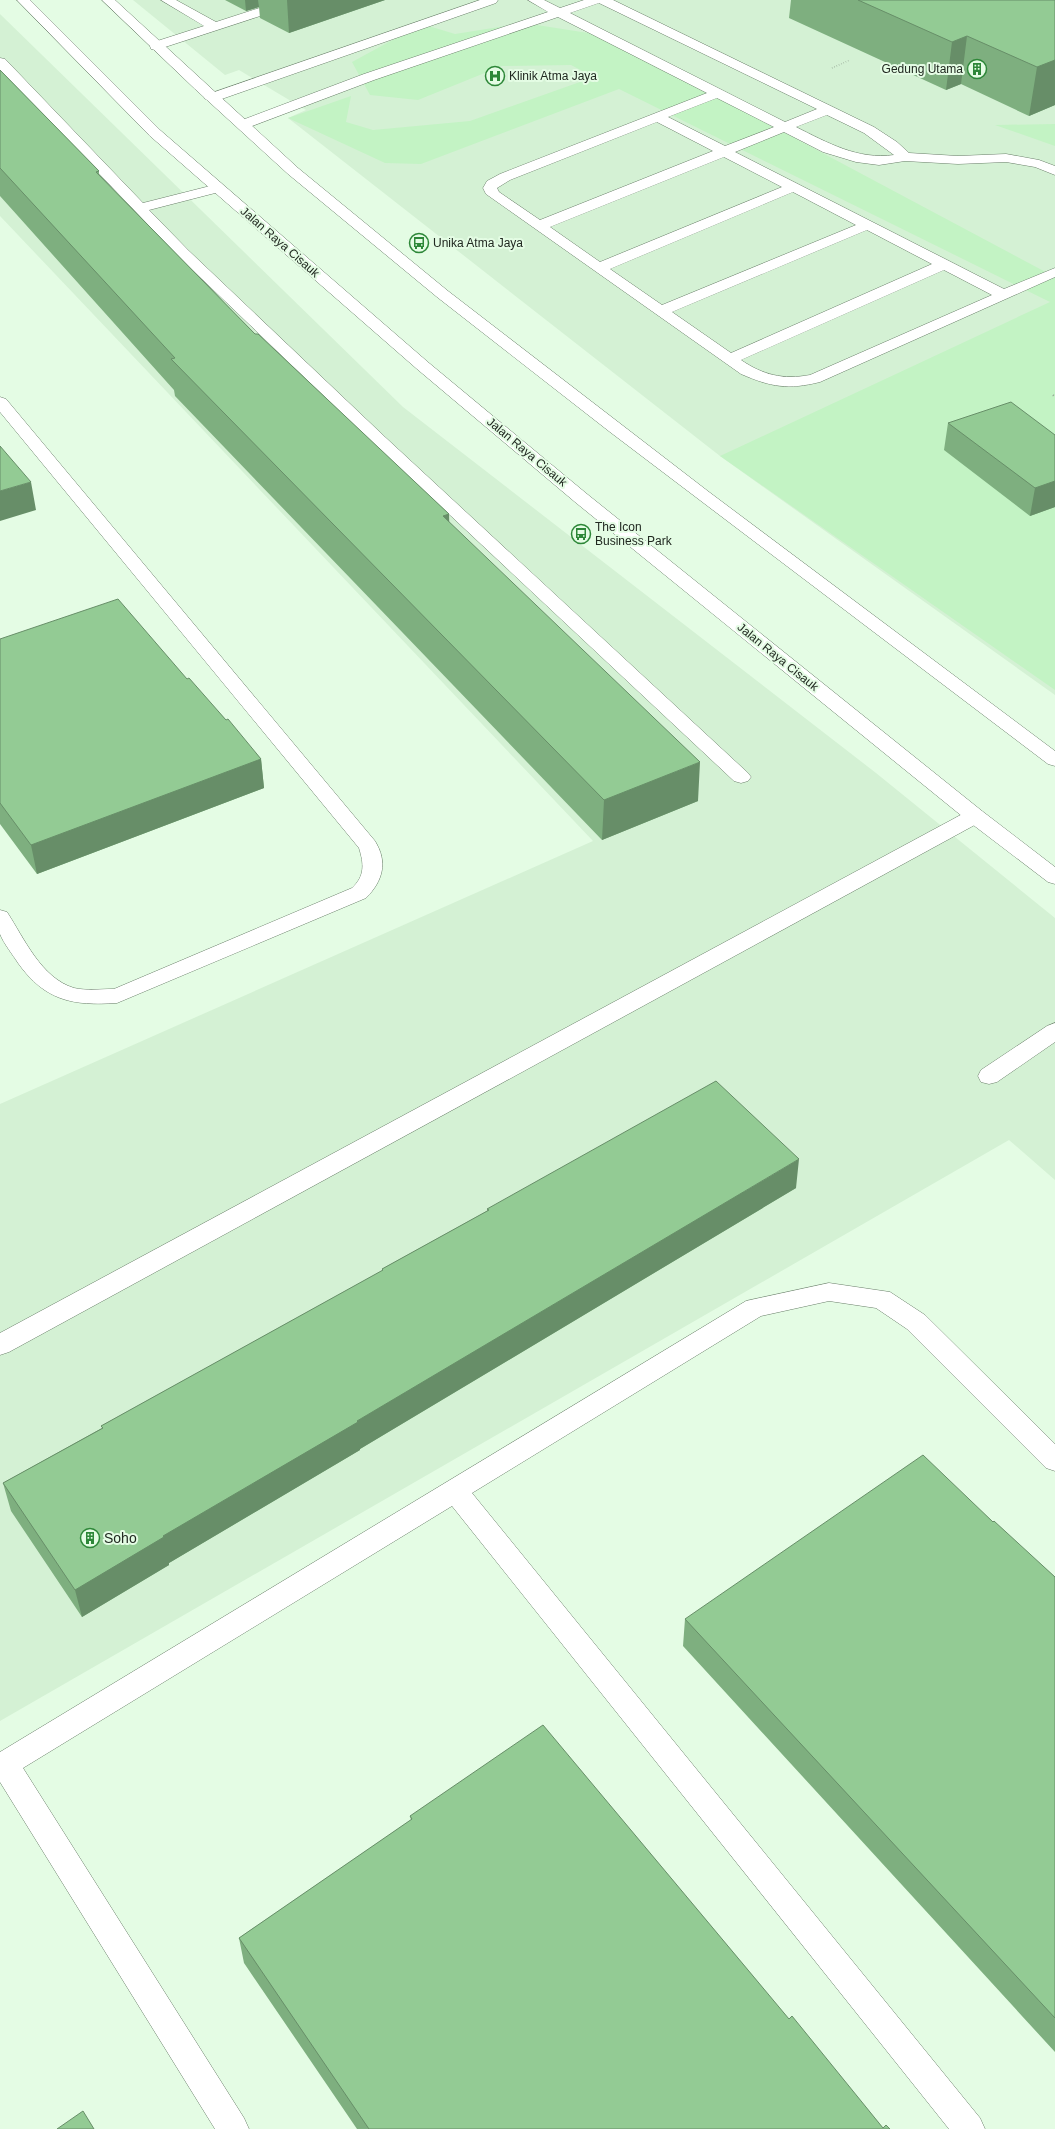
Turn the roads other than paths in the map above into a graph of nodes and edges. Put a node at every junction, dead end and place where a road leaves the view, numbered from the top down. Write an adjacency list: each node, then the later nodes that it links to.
1 (23, 0): 23 (main road, Jalan Raya Cisauk)
2 (108, 0): 11 (main road)
3 (166, 0): 10 (main road)
4 (296, 0): 10 (main road)
5 (492, 0): 14 (main road)
6 (534, 0): 9 (main road)
7 (596, 0): 9 (main road)
8 (603, 0): 15 (main road)
9 (556, 12): 13 (main road); 17 (main road)
10 (215, 26): 11 (main road)
11 (156, 46): 14 (main road)
12 (0, 62): 24 (main road)
13 (716, 94): 16 (main road); 18 (main road)
14 (211, 98): 17 (main road)
15 (827, 110): 18 (main road); 20 (main road)
16 (657, 117): 19 (main road); 26 (main road)
17 (242, 125): 34 (main road)
18 (781, 127): 19 (main road); 20 (main road)
19 (723, 151): 22 (main road); 26 (main road)
20 (905, 157): 21 (main road)
21 (1055, 171)
22 (794, 187): 25 (main road); 28 (main road)
23 (218, 188): 24 (main road); 36 (main road, Jalan Raya Cisauk)
24 (139, 208): 35 (main road)
25 (867, 225): 27 (main road); 31 (main road)
26 (539, 226): 28 (main road)
27 (945, 264): 30 (main road); 32 (main road)
28 (599, 268): 31 (main road)
29 (1055, 272): 30 (main road)
30 (1004, 295): 32 (main road)
31 (660, 311): 32 (main road)
32 (729, 359)
33 (0, 402): 38 (main road)
34 (1055, 760)
35 (741, 777)
36 (975, 816): 37 (main road, Jalan Raya Cisauk); 41 (main road)
37 (1055, 877)
38 (0, 917)
39 (1055, 1031): 40 (main road)
40 (989, 1076)
41 (0, 1345)
42 (1055, 1460): 43 (main road)
43 (455, 1491): 44 (main road); 46 (main road)
44 (2, 1766): 45 (main road)
45 (233, 2129)
46 (969, 2129)

